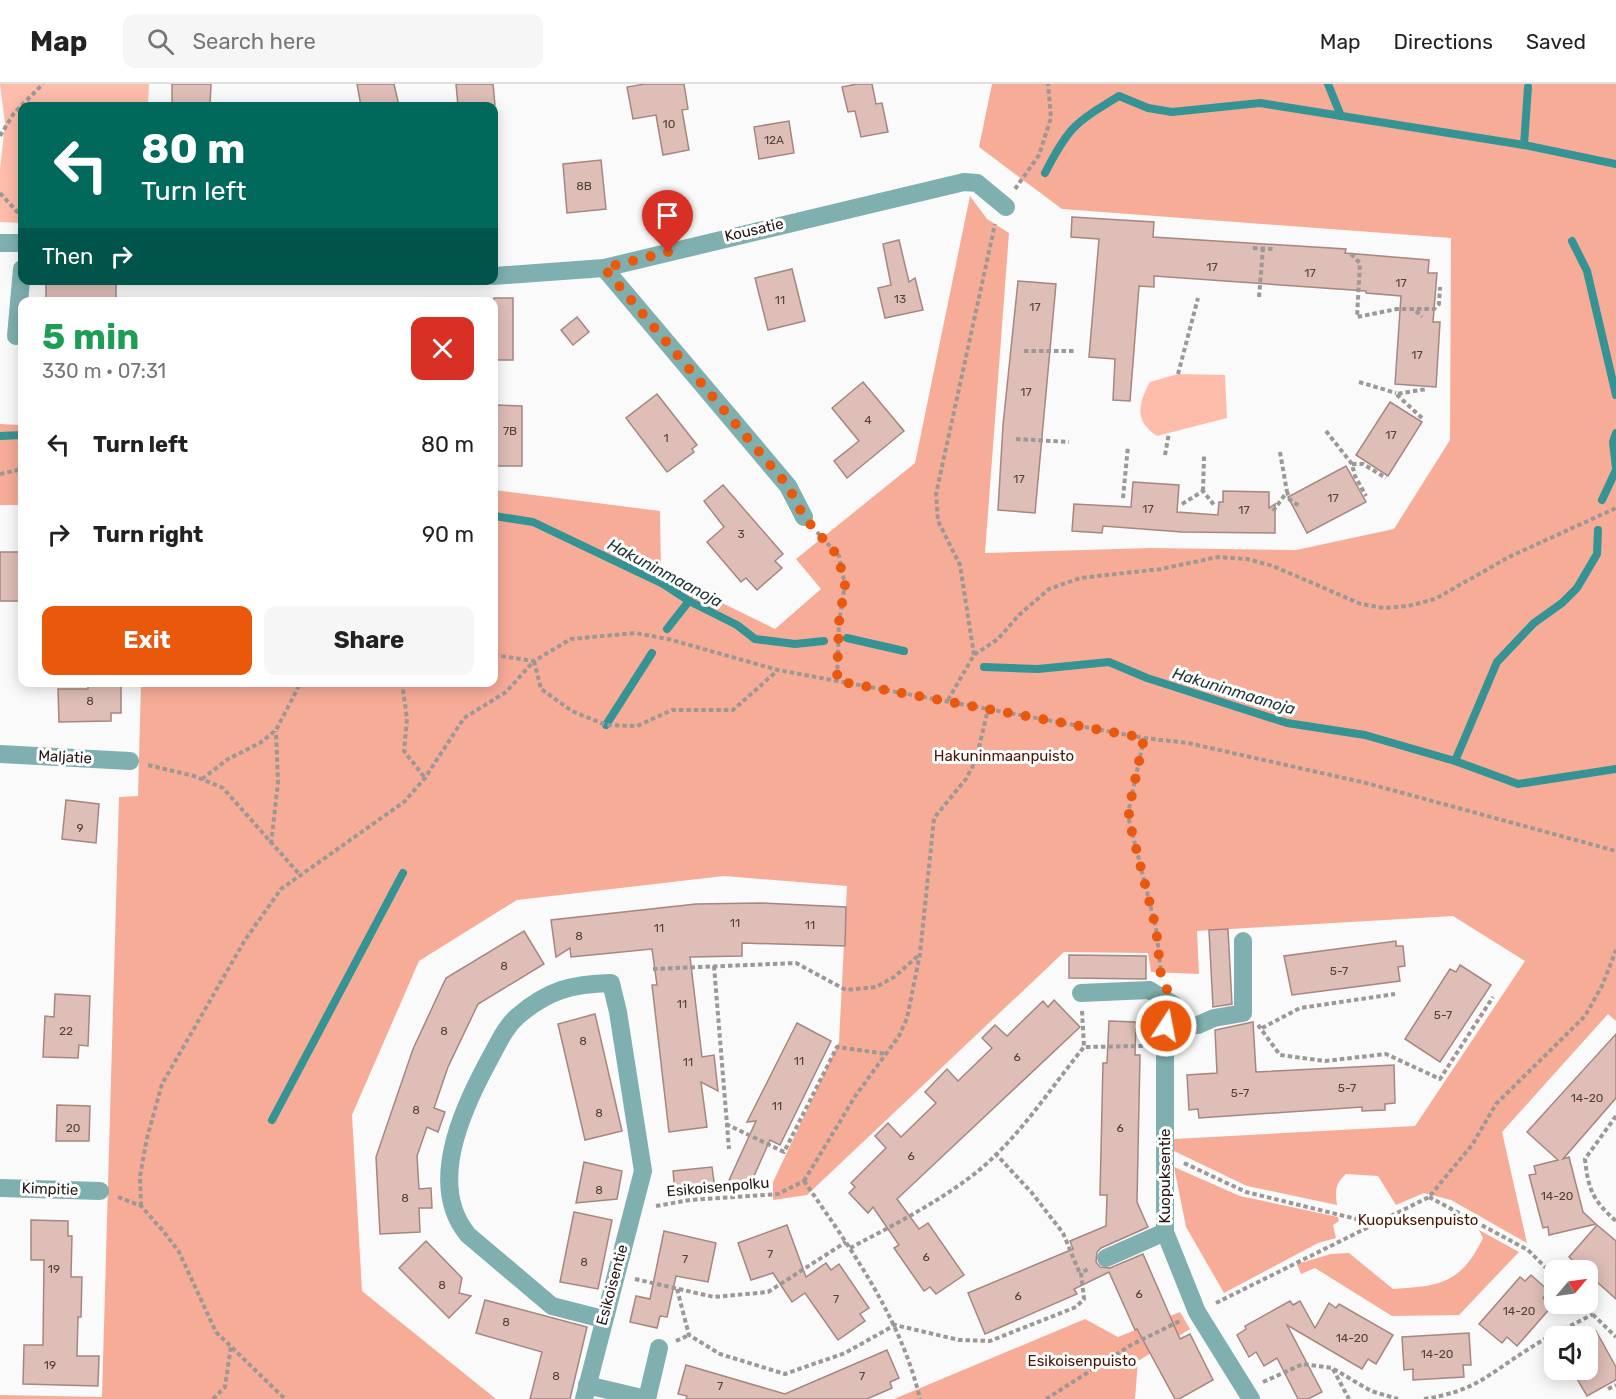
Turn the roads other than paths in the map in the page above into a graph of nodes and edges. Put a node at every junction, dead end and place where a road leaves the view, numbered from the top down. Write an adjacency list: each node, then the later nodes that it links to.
1 (1006, 207): 4 (street, Kousatie)
2 (0, 243): 3 (street)
3 (18, 243)
4 (604, 268): 5 (street, Kousatie); 8 (street)
5 (498, 276)
6 (18, 314): 7 (street)
7 (16, 336)
8 (804, 517)
9 (0, 754): 10 (street, Maljatie)
10 (130, 761)
11 (1244, 941): 13 (street)
12 (1081, 993): 13 (street, Kuopuksentie)
13 (1166, 1026): 16 (street, Kuopuksentie)
14 (0, 1188): 15 (street, Kimpitie)
15 (100, 1191)
16 (1165, 1232): 17 (street); 21 (street, Kuopuksentie)
17 (1106, 1258)
18 (603, 1319): 18 (street, Esikoisentie); 20 (street, Esikoisentie)
19 (659, 1348): 22 (street)
20 (585, 1392): 22 (street)
21 (1252, 1393)
22 (647, 1399)

